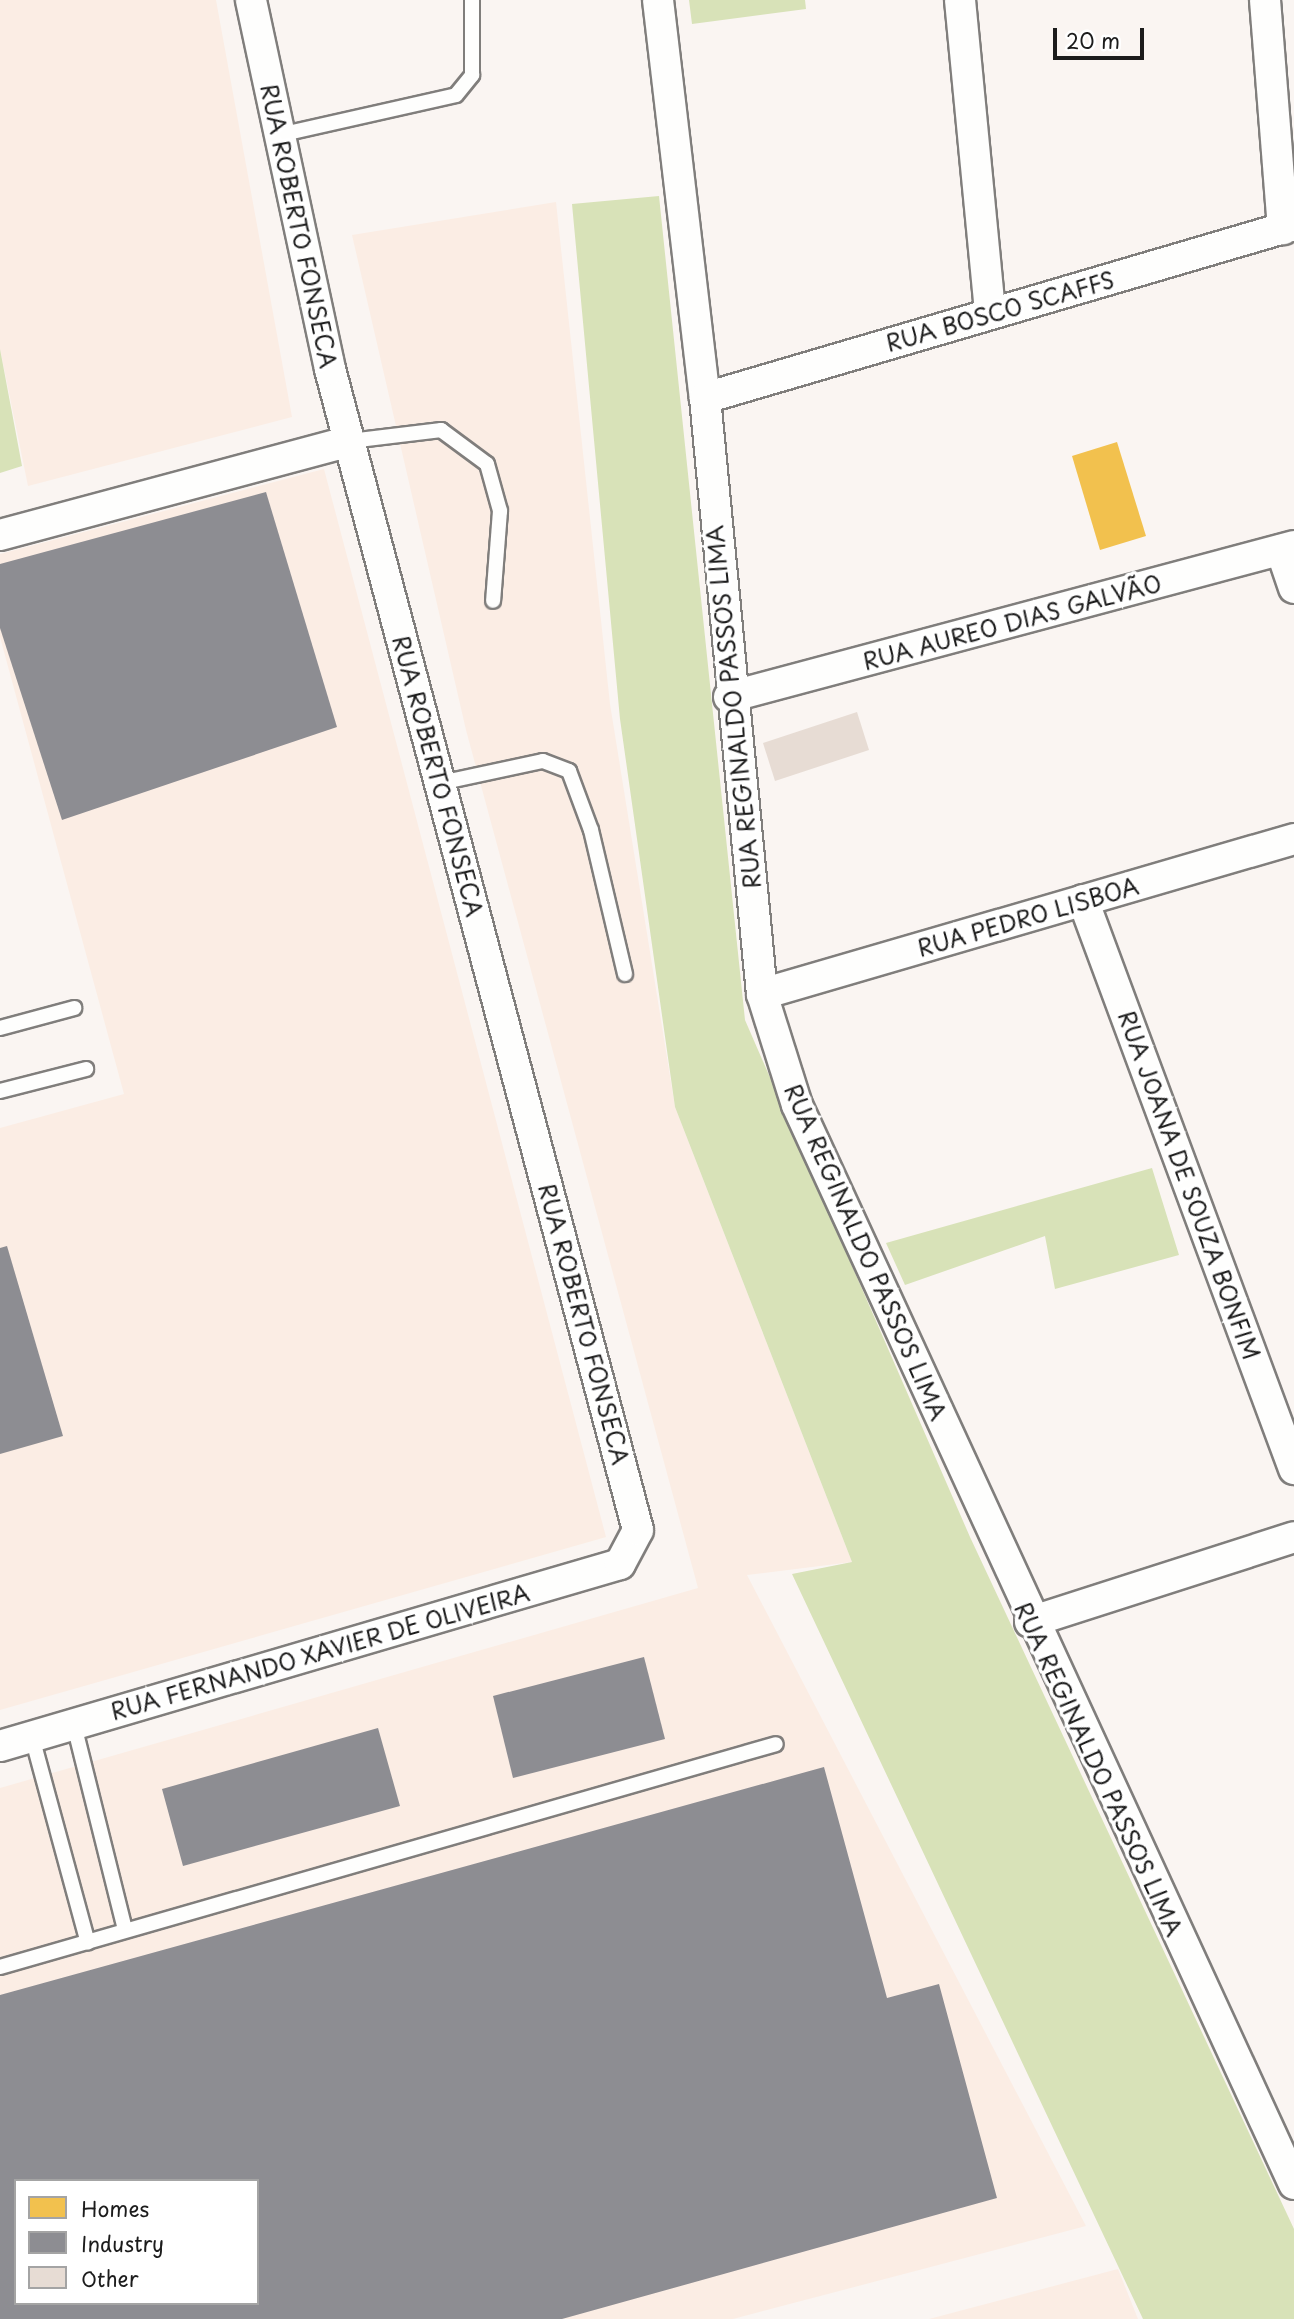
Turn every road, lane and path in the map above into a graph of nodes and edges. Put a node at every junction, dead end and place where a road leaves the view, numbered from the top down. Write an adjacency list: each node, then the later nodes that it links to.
1 (251, 0): 6 (street, RUA ROBERTO FONSECA)
2 (472, 0): 6 (lane)
3 (658, 0): 9 (street, RUA REGINALDO PASSOS LIMA)
4 (960, 0): 8 (street)
5 (1265, 0): 7 (street)
6 (279, 135): 10 (street, RUA ROBERTO FONSECA)
7 (1289, 227): 8 (street, RUA BOSCO SCAFFS)
8 (990, 313): 9 (street, RUA BOSCO SCAFFS)
9 (705, 398): 15 (street, RUA REGINALDO PASSOS LIMA)
10 (350, 441): 11 (street); 14 (lane); 16 (street, RUA ROBERTO FONSECA)
11 (0, 535)
12 (1287, 548): 13 (street); 15 (street, RUA AUREO DIAS GALVÃO)
13 (1294, 588)
14 (493, 601)
15 (729, 697): 20 (street, RUA REGINALDO PASSOS LIMA)
16 (440, 783): 19 (lane); 27 (street, RUA ROBERTO FONSECA)
17 (1294, 839): 18 (street, RUA PEDRO LISBOA)
18 (1083, 900): 20 (street, RUA PEDRO LISBOA); 25 (street, RUA JOANA DE SOUZA BONFIM)
19 (625, 974)
20 (762, 994): 28 (street, RUA REGINALDO PASSOS LIMA)
21 (74, 1008): 22 (lane)
22 (0, 1028)
23 (86, 1069): 24 (lane)
24 (0, 1091)
25 (1294, 1469)
26 (1294, 1536): 28 (street)
27 (634, 1548): 29 (street, RUA FERNANDO XAVIER DE OLIVEIRA)
28 (1030, 1622): 36 (street, RUA REGINALDO PASSOS LIMA)
29 (74, 1725): 30 (street, RUA FERNANDO XAVIER DE OLIVEIRA); 33 (lane)
30 (32, 1737): 32 (street, RUA FERNANDO XAVIER DE OLIVEIRA); 34 (lane)
31 (776, 1744): 33 (lane)
32 (0, 1746)
33 (125, 1929): 34 (lane)
34 (88, 1943): 35 (lane)
35 (0, 1966)
36 (1294, 2184)

